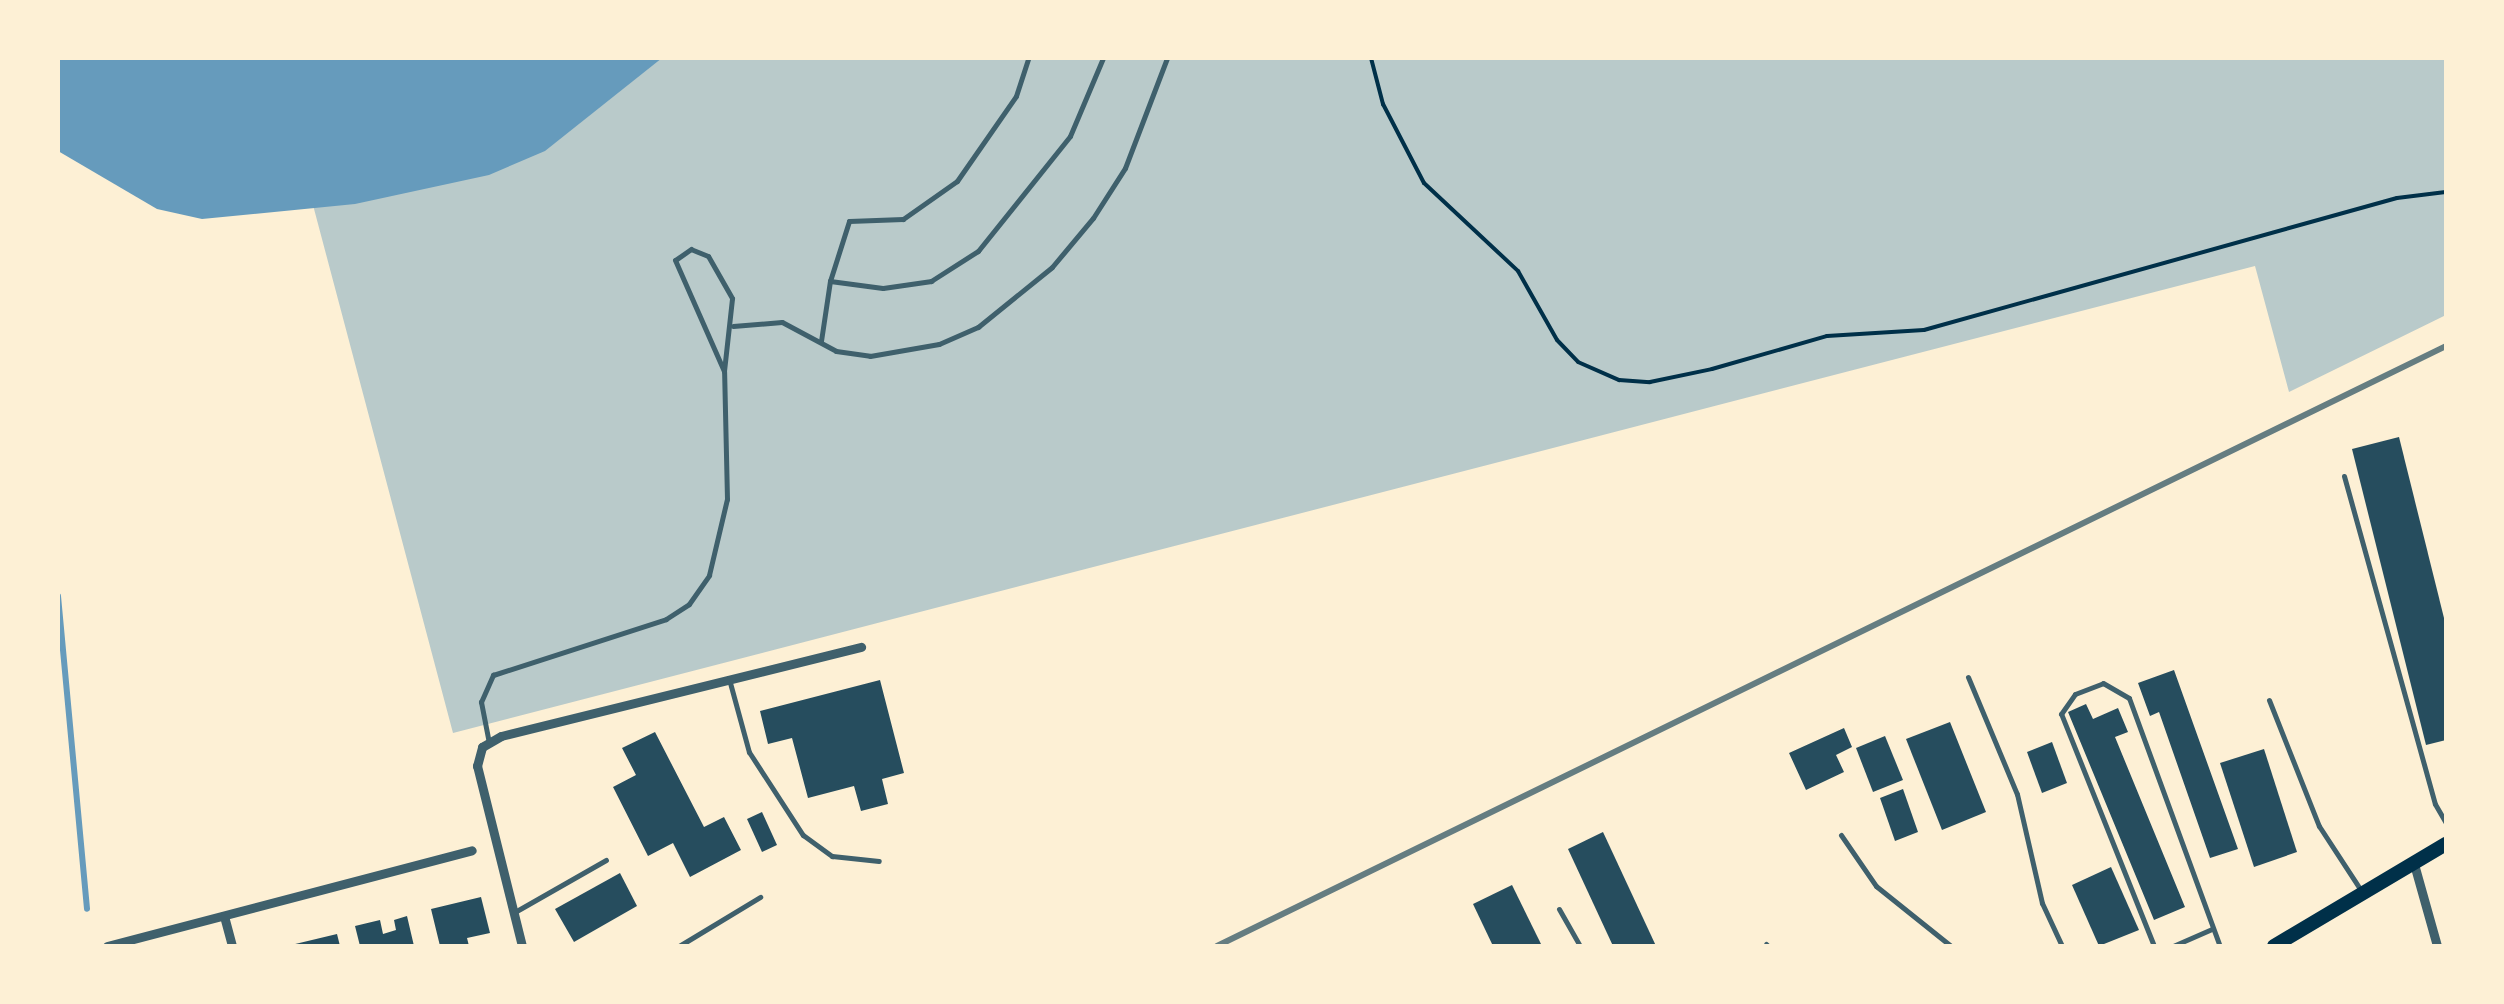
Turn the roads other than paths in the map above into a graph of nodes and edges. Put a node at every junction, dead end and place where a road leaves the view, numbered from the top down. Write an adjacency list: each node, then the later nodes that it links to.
1 (1028, 58): 4 (lane)
2 (1103, 58): 4 (lane)
3 (1168, 58): 6 (lane)
4 (830, 281): 6 (lane)
5 (733, 326): 6 (lane); 7 (lane); 7 (lane)
6 (821, 341)
7 (724, 371): 13 (lane)
8 (2344, 476): 14 (lane)
9 (861, 647): 11 (street)
10 (1968, 676): 33 (lane)
11 (730, 680): 13 (street); 19 (lane)
12 (2269, 700): 21 (lane)
13 (489, 743): 24 (street)
14 (2446, 823)
15 (1842, 835): 32 (lane)
16 (2446, 844): 20 (main road)
17 (472, 850): 25 (street)
18 (606, 860): 24 (lane)
19 (879, 861)
20 (2414, 864): 21 (main road); 38 (street)
21 (2363, 894): 37 (main road)
22 (760, 898): 30 (lane)
23 (1559, 908): 31 (lane)
24 (513, 913): 29 (street)
25 (224, 916): 27 (street); 28 (street)
26 (2212, 929): 34 (lane); 35 (lane); 36 (lane)
27 (107, 946)
28 (232, 946)
29 (522, 946)
30 (679, 946)
31 (1580, 946)
32 (1951, 946)
33 (2062, 946)
34 (2154, 946)
35 (2173, 946)
36 (2220, 946)
37 (2274, 946)
38 (2437, 946)

